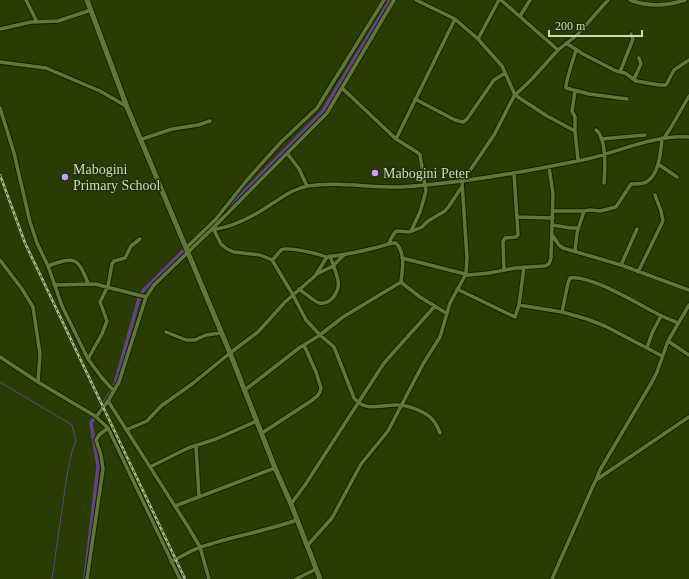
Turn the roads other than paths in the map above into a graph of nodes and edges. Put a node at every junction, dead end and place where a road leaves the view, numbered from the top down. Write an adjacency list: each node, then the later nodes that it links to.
1 (26, 0): 14 (street)
2 (87, 0): 11 (street)
3 (384, 0): 69 (street)
4 (394, 0): 27 (street)
5 (416, 0): 13 (street)
6 (500, 0): 12 (street); 17 (street)
7 (530, 0): 12 (street)
8 (608, 0): 18 (street)
9 (630, 0): 10 (street)
10 (685, 0)
11 (90, 10): 14 (street); 33 (street)
12 (520, 16): 19 (street)
13 (455, 19): 17 (street); 31 (street)
14 (37, 22): 15 (street)
15 (0, 29)
16 (631, 34): 25 (street)
17 (478, 39): 24 (street)
18 (566, 43): 19 (street); 20 (street)
19 (558, 50): 29 (street)
20 (576, 50): 25 (street); 28 (street)
21 (639, 58): 26 (street)
22 (689, 60): 26 (street)
23 (0, 62): 33 (street)
24 (505, 72): 29 (street); 31 (street)
25 (620, 72): 26 (street)
26 (634, 79)
27 (342, 88): 42 (street); 44 (street)
28 (575, 91): 32 (street); 37 (street)
29 (515, 95): 37 (street); 51 (street)
30 (688, 98): 40 (street)
31 (415, 99): 42 (street)
32 (627, 99)
33 (128, 107): 41 (street)
34 (0, 108): 77 (street)
35 (210, 122): 41 (street)
36 (596, 130): 43 (street)
37 (574, 131): 46 (street)
38 (645, 135): 43 (street)
39 (689, 137): 40 (street)
40 (663, 138): 45 (street); 47 (street)
41 (142, 139): 69 (street)
42 (396, 139): 53 (street)
43 (601, 139): 45 (street)
44 (287, 153): 54 (street); 64 (street)
45 (605, 155): 46 (street); 52 (street)
46 (578, 160): 48 (street)
47 (658, 164): 50 (street); 58 (street)
48 (549, 167): 49 (street); 57 (street)
49 (514, 173): 51 (street); 59 (street)
50 (676, 177)
51 (462, 182): 53 (street); 55 (street)
52 (604, 183)
53 (426, 185): 54 (street); 65 (street)
54 (307, 186): 64 (street)
55 (462, 187): 65 (street); 82 (street)
56 (656, 195): 81 (street)
57 (553, 211): 58 (street); 60 (street)
58 (584, 211): 62 (street)
59 (517, 217): 60 (street); 80 (street)
60 (553, 218): 61 (street)
61 (553, 225): 62 (street); 66 (street)
62 (578, 228): 70 (street)
63 (637, 229): 76 (street)
64 (213, 230): 69 (street); 75 (street)
65 (411, 232): 68 (street)
66 (552, 235): 70 (street); 79 (street)
67 (140, 239): 87 (street)
68 (389, 244): 71 (street); 73 (street)
69 (187, 251): 92 (street); 101 (street)
70 (575, 251): 76 (street)
71 (345, 254): 72 (street); 78 (street)
72 (328, 257): 75 (street); 78 (street); 83 (street)
73 (402, 258): 82 (street); 84 (street)
74 (0, 260): 111 (street)
75 (272, 260): 91 (street)
76 (621, 265): 81 (street)
77 (48, 266): 85 (street); 86 (street)
78 (333, 266): 83 (street); 88 (street)
79 (524, 268): 80 (street); 93 (street)
80 (504, 270): 82 (street)
81 (638, 272): 90 (street)
82 (466, 274): 89 (street)
83 (316, 275): 88 (street)
84 (401, 282): 95 (street); 102 (street)
85 (88, 283): 86 (street); 87 (street)
86 (54, 285): 110 (street)
87 (108, 286): 92 (street); 110 (street)
88 (299, 289): 91 (street)
89 (457, 290): 93 (street); 97 (street)
90 (689, 290)
91 (293, 295): 102 (street); 106 (street)
92 (146, 297): 112 (street)
93 (519, 305): 96 (street)
94 (689, 305): 99 (street)
95 (434, 306): 97 (street); 115 (street)
96 (562, 312): 98 (street); 105 (street)
97 (446, 313): 116 (street)
98 (661, 316): 99 (street); 105 (street)
99 (678, 323): 103 (street)
100 (166, 332): 101 (street)
101 (221, 332): 106 (street)
102 (320, 335): 104 (street); 115 (street)
103 (668, 341): 107 (street); 108 (street)
104 (304, 345): 113 (street); 122 (street)
105 (647, 348): 108 (street)
106 (230, 353): 113 (street); 121 (street)
107 (689, 355)
108 (662, 356): 127 (street)
109 (0, 357): 111 (street)
110 (88, 359): 112 (street)
111 (38, 382): 117 (street)
112 (113, 390): 114 (street)
113 (245, 390): 119 (street)
114 (108, 401): 117 (street); 121 (street)
115 (358, 403): 116 (street); 129 (street)
116 (401, 405): 123 (street); 132 (street)
117 (96, 417): 120 (street)
118 (689, 417): 127 (street)
119 (257, 421): 122 (street); 124 (street)
120 (108, 428): 134 (street); 136 (street)
121 (126, 430): 125 (street)
122 (262, 433): 126 (street)
123 (440, 433)
124 (196, 446): 125 (street); 128 (street)
125 (150, 467): 130 (street)
126 (275, 468): 128 (street); 129 (street)
127 (596, 480): 141 (street)
128 (199, 497): 130 (street)
129 (290, 504): 131 (street)
130 (175, 506): 133 (street)
131 (297, 520): 132 (street); 133 (street)
132 (307, 546): 135 (street)
133 (200, 548): 134 (street); 138 (street)
134 (171, 562): 137 (street)
135 (316, 570): 139 (street); 140 (street)
136 (87, 579)
137 (180, 579)
138 (209, 579)
139 (296, 579)
140 (320, 579)
141 (552, 579)

